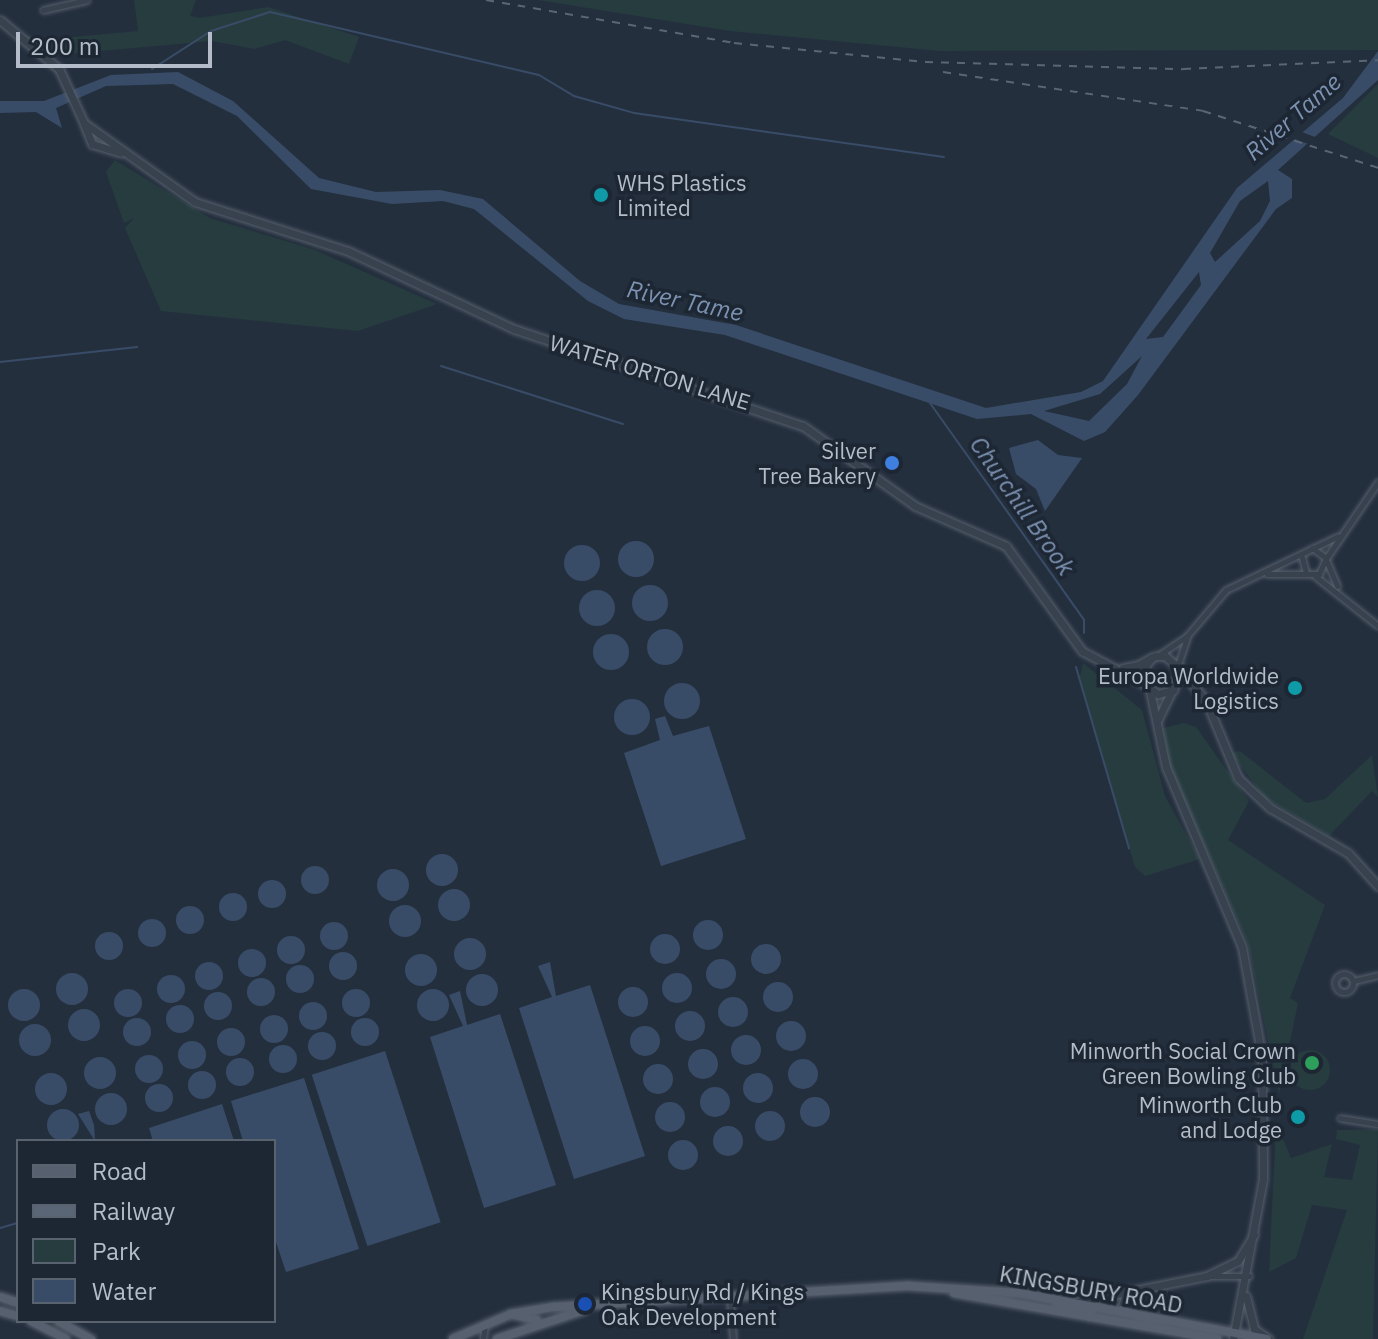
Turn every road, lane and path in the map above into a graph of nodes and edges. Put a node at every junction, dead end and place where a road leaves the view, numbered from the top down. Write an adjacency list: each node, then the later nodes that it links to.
1 (87, 0): 2 (street)
2 (43, 10)
3 (0, 20): 16 (street, WATER ORTON LANE)
4 (1378, 482): 5 (street)
5 (1338, 536): 6 (street); 8 (street)
6 (1311, 548): 7 (street); 8 (street)
7 (1302, 553): 9 (street); 10 (street)
8 (1326, 559): 10 (street); 11 (street)
9 (1265, 574): 10 (street); 13 (street)
10 (1311, 575): 11 (street)
11 (1338, 587): 12 (street)
12 (1378, 626)
13 (1187, 636): 14 (street); 15 (street)
14 (1154, 657): 15 (street); 16 (street); 18 (street)
15 (1179, 667): 17 (street); 19 (street)
16 (1123, 668): 18 (street, WATER ORTON LANE)
17 (1195, 686): 19 (street); 21 (street)
18 (1147, 688): 19 (street); 20 (street)
19 (1174, 689): 20 (street)
20 (1157, 723): 26 (street)
21 (1378, 886)
22 (1378, 975): 23 (street)
23 (1353, 981)
24 (1340, 1118): 25 (street)
25 (1378, 1124)
26 (1257, 1224): 27 (street); 29 (street)
27 (1207, 1276): 28 (street); 32 (street)
28 (1227, 1276): 29 (street); 33 (street)
29 (1249, 1276): 33 (street)
30 (909, 1286): 31 (main road, KINGSBURY ROAD); 34 (main road, KINGSBURY ROAD); 41 (main road, KINGSBURY ROAD)
31 (990, 1289): 35 (main road, KINGSBURY ROAD); 41 (main road)
32 (1127, 1290): 35 (street); 38 (street)
33 (1246, 1290): 47 (street); 55 (street)
34 (730, 1298): 36 (main road, KINGSBURY ROAD); 53 (street)
35 (1075, 1302): 37 (main road, KINGSBURY ROAD)
36 (592, 1307): 39 (main road, KINGSBURY ROAD); 40 (main road, KINGSBURY ROAD)
37 (1106, 1307): 38 (main road, KINGSBURY ROAD); 41 (main road)
38 (1121, 1310): 46 (main road); 47 (main road, KINGSBURY ROAD)
39 (511, 1314): 40 (main road); 44 (main road, KINGSBURY ROAD); 45 (main road)
40 (575, 1314): 45 (main road, KINGSBURY ROAD)
41 (1090, 1317): 46 (main road, KINGSBURY ROAD)
42 (35, 1323): 48 (main road)
43 (62, 1323): 49 (main road)
44 (485, 1325): 50 (main road, KINGSBURY ROAD); 51 (street)
45 (512, 1332): 52 (main road, KINGSBURY ROAD)
46 (1194, 1335): 54 (main road, KINGSBURY ROAD)
47 (1234, 1336): 55 (main road, KINGSBURY ROAD)
48 (66, 1339)
49 (91, 1339)
50 (453, 1339)
51 (483, 1339)
52 (497, 1339)
53 (733, 1339)
54 (1217, 1339)
55 (1268, 1339)

